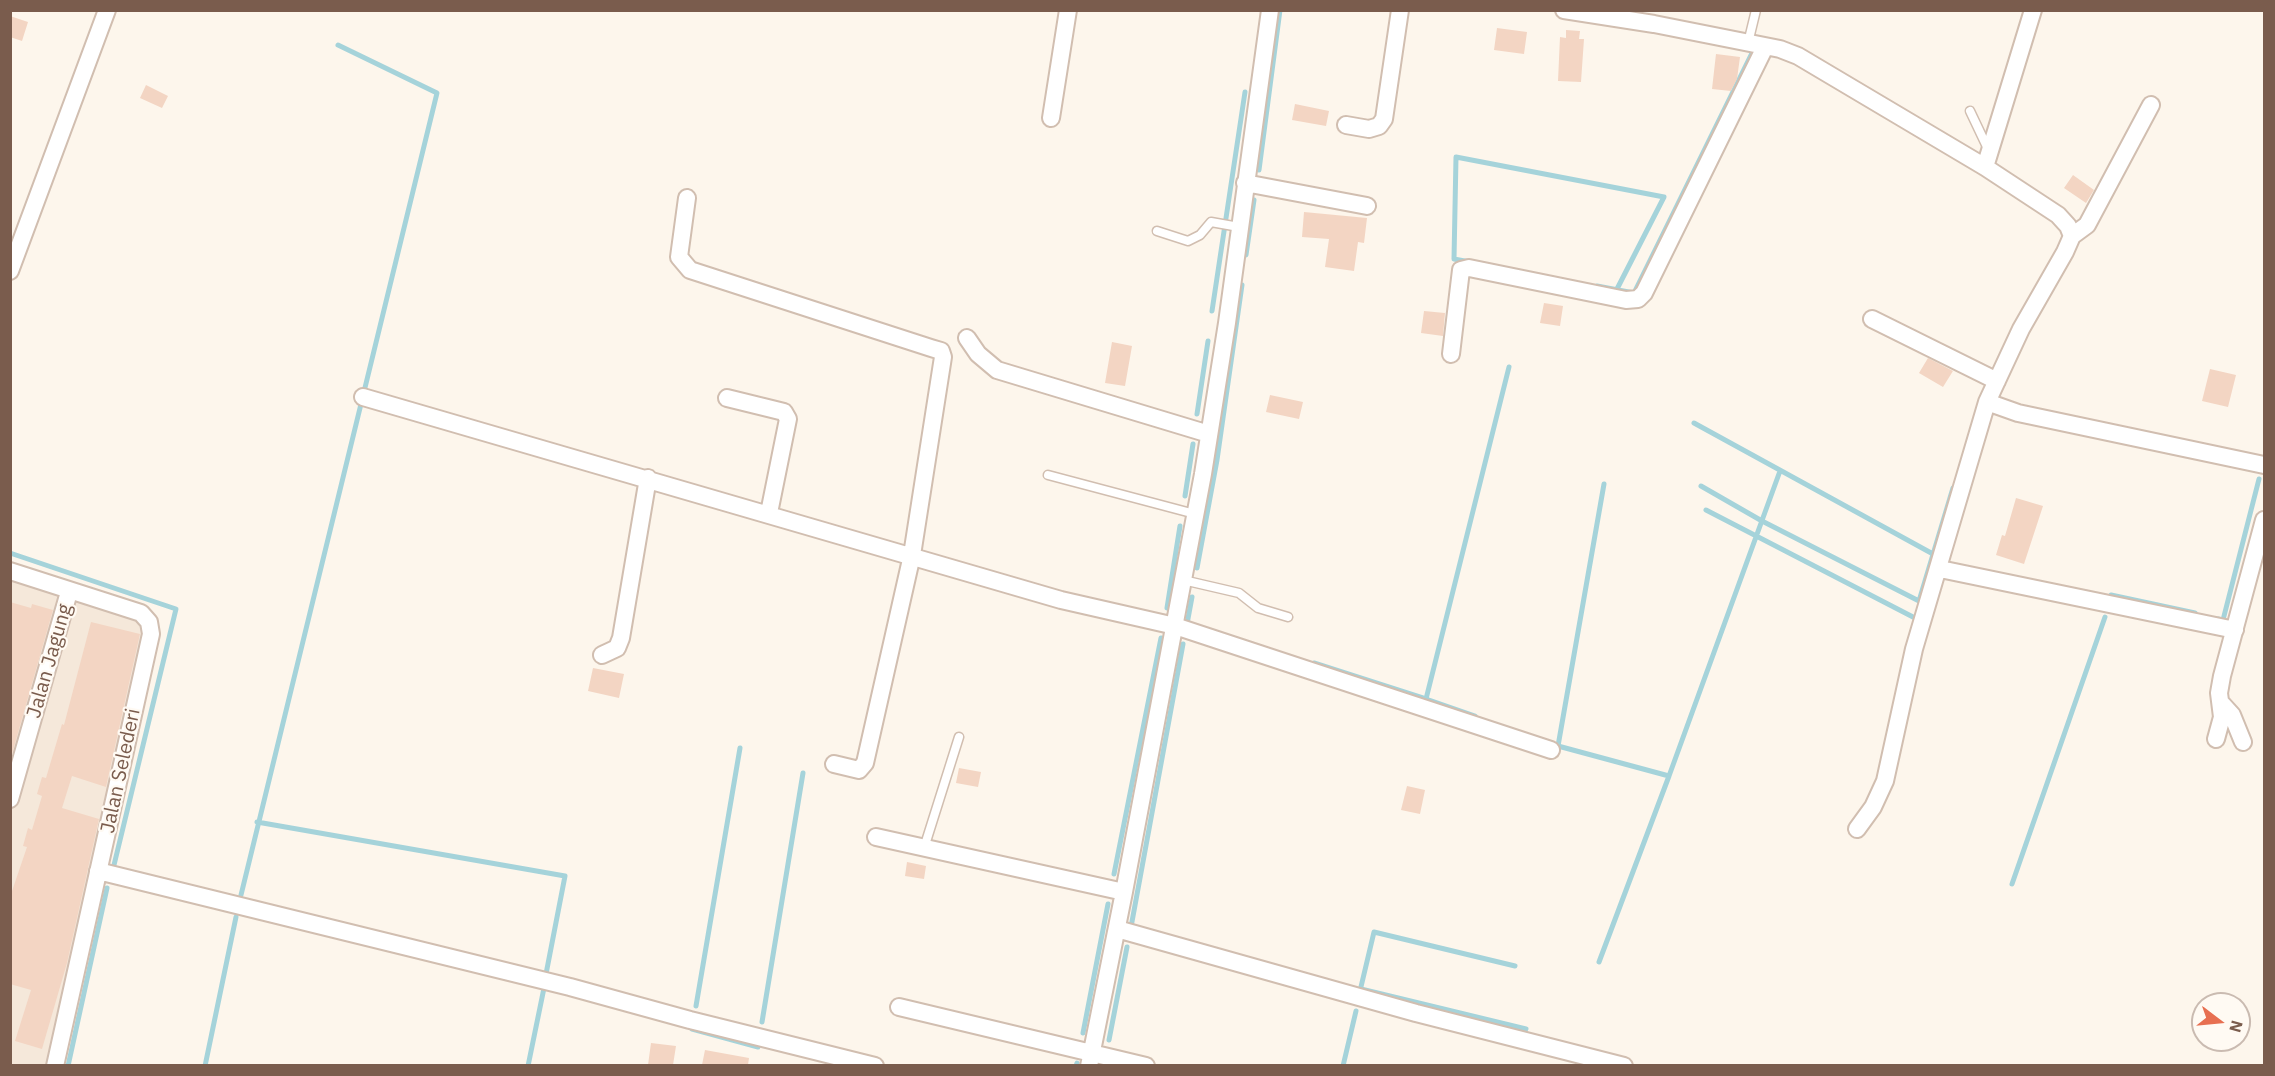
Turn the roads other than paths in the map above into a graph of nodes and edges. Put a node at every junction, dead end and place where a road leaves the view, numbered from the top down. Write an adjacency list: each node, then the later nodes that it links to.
1 (107, 10): 21 (street)
2 (1068, 10): 12 (street)
3 (1270, 10): 15 (street)
4 (1400, 10): 13 (street)
5 (1564, 10): 8 (street)
6 (1756, 10): 8 (lane)
7 (2033, 10): 14 (street)
8 (1748, 43): 9 (street)
9 (1765, 47): 14 (street); 24 (street)
10 (2151, 105): 20 (street)
11 (1970, 111): 14 (lane)
12 (1051, 118)
13 (1346, 125)
14 (1987, 159): 20 (street)
15 (1245, 183): 17 (street); 18 (street)
16 (687, 198): 36 (street)
17 (1367, 206)
18 (1239, 227): 19 (lane); 29 (street)
19 (1157, 231)
20 (2072, 236): 25 (street)
21 (10, 271)
22 (1872, 319): 25 (street)
23 (967, 338): 29 (street)
24 (1451, 354)
25 (1997, 381): 28 (street)
26 (363, 397): 32 (street)
27 (727, 398): 33 (street)
28 (1988, 402): 30 (street); 37 (street)
29 (1209, 434): 34 (street)
30 (2265, 465)
31 (1048, 475): 34 (lane)
32 (648, 478): 33 (street); 44 (street)
33 (769, 513): 36 (street)
34 (1195, 514): 39 (street)
35 (2265, 520): 43 (street)
36 (912, 555): 42 (street); 50 (street)
37 (1940, 569): 43 (street); 52 (street)
38 (10, 572): 40 (street, Jalan Selederi)
39 (1183, 580): 41 (lane); 42 (street)
40 (69, 592): 51 (street, Jalan Jagung); 55 (street, Jalan Selederi)
41 (1288, 617)
42 (1175, 626): 49 (street); 56 (street)
43 (2235, 630): 45 (street)
44 (602, 655)
45 (2220, 701): 47 (street); 48 (street)
46 (959, 737): 54 (lane)
47 (2216, 739)
48 (2242, 742)
49 (1551, 750)
50 (834, 764)
51 (10, 799)
52 (1857, 829)
53 (876, 837): 54 (street)
54 (924, 848): 56 (street)
55 (98, 871): 60 (street, Jalan Selederi); 61 (street)
56 (1124, 892): 57 (street)
57 (1117, 929): 59 (street); 63 (street)
58 (899, 1007): 59 (street)
59 (1090, 1058): 62 (street)
60 (55, 1065)
61 (875, 1065)
62 (1146, 1065)
63 (1624, 1065)

